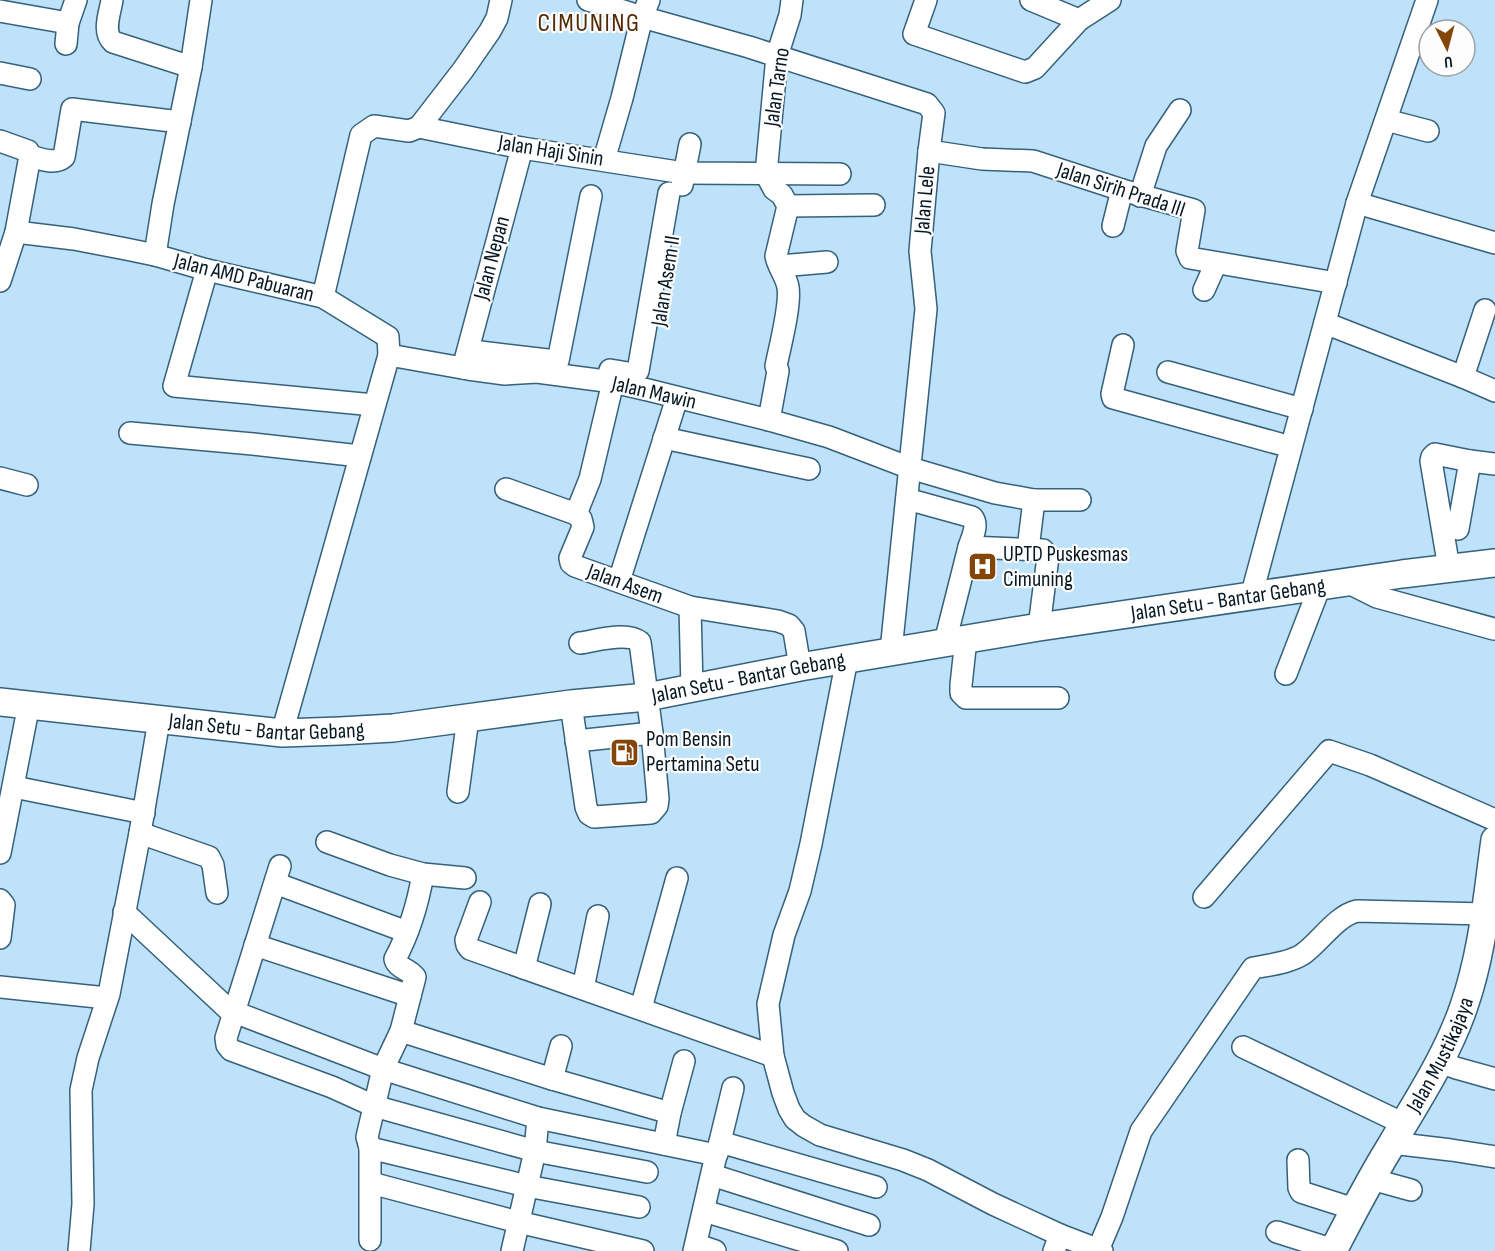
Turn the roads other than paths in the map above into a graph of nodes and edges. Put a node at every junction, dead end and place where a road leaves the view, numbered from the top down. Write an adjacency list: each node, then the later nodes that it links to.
1 (76, 0): 14 (street)
2 (112, 0): 17 (street)
3 (201, 0): 17 (street, Jalan AMD Pabuaran)
4 (501, 0): 23 (street)
5 (588, 0): 11 (street, Jalan Lele)
6 (792, 0): 16 (street, Jalan Tarno)
7 (926, 0): 13 (street)
8 (1031, 0): 13 (street)
9 (1110, 0): 13 (street)
10 (1427, 0): 21 (street)
11 (645, 8): 16 (street, Jalan Lele); 30 (street)
12 (0, 11): 14 (street)
13 (1079, 20)
14 (68, 23): 15 (street)
15 (66, 44)
16 (777, 56): 28 (street, Jalan Lele); 32 (street, Jalan Tarno)
17 (190, 67): 22 (street, Jalan AMD Pabuaran)
18 (0, 73): 19 (street)
19 (30, 79)
20 (1180, 111): 35 (street)
21 (1386, 120): 24 (street); 38 (street)
22 (180, 122): 29 (street); 44 (street, Jalan AMD Pabuaran)
23 (419, 127): 27 (street, Jalan Haji Sinin); 52 (street, Jalan Haji Sinin)
24 (1428, 131)
25 (0, 141): 29 (street)
26 (690, 144): 31 (street, Jalan Asem II)
27 (522, 148): 30 (street, Jalan Haji Sinin); 58 (street, Jalan Nepan)
28 (929, 151): 35 (street, Jalan Sirih Prada III); 74 (street, Jalan Lele)
29 (30, 156): 42 (street)
30 (604, 160): 31 (street, Jalan Haji Sinin)
31 (684, 173): 32 (street, Jalan Haji Sinin); 62 (street, Jalan Asem II)
32 (766, 174): 33 (street, Jalan Haji Sinin); 39 (street)
33 (840, 174)
34 (669, 193): 57 (street)
35 (1131, 193): 41 (street); 46 (street, Jalan Sirih Prada III)
36 (591, 196): 57 (street)
37 (521, 197): 58 (street)
38 (1357, 203): 43 (street); 50 (street)
39 (788, 206): 40 (street); 47 (street)
40 (874, 206)
41 (1113, 226)
42 (16, 232): 44 (street); 49 (street)
43 (1495, 243)
44 (155, 255): 48 (street, Jalan AMD Pabuaran)
45 (827, 262): 47 (street)
46 (1216, 263): 50 (street, Jalan Sirih Prada III); 51 (street)
47 (780, 266): 67 (street)
48 (207, 270): 52 (street, Jalan AMD Pabuaran); 65 (street)
49 (0, 281)
50 (1336, 283): 54 (street)
51 (1204, 290)
52 (323, 297): 56 (street, Jalan AMD Pabuaran)
53 (1485, 310): 60 (street)
54 (1325, 323): 60 (street); 66 (street)
55 (1122, 345): 70 (street)
56 (389, 354): 58 (street, Jalan Mawin); 65 (street)
57 (558, 362): 58 (street)
58 (470, 363): 61 (street, Jalan Mawin)
59 (1168, 372): 66 (street)
60 (1463, 377): 63 (street)
61 (613, 382): 62 (street, Jalan Mawin); 82 (street)
62 (648, 390): 64 (street, Jalan Mawin)
63 (1495, 391)
64 (677, 398): 67 (street, Jalan Mawin); 69 (street)
65 (374, 405): 71 (street)
66 (1302, 409): 70 (street)
67 (769, 420): 74 (street, Jalan Mawin)
68 (130, 433): 71 (street)
69 (664, 438): 75 (street); 88 (street)
70 (1291, 447): 91 (street)
71 (360, 456): 109 (street)
72 (1470, 461): 73 (street); 83 (street); 87 (street)
73 (1495, 464)
74 (910, 468): 79 (street, Jalan Lele); 80 (street, Jalan Mawin)
75 (809, 469)
76 (0, 478): 77 (street)
77 (27, 485)
78 (506, 489): 82 (street)
79 (907, 499): 84 (street); 97 (street, Jalan Lele)
80 (1034, 500): 81 (street, Jalan Mawin); 85 (street)
81 (1080, 500)
82 (576, 514): 88 (street, Jalan Asem)
83 (1458, 530)
84 (969, 547): 85 (street); 95 (street)
85 (1028, 549): 93 (street)
86 (1495, 563): 87 (main road, Jalan Setu - Bantar Gebang)
87 (1449, 568): 89 (main road, Jalan Setu - Bantar Gebang)
88 (619, 581): 92 (street, Jalan Asem)
89 (1349, 583): 90 (main road, Jalan Setu - Bantar Gebang); 94 (street)
90 (1320, 586): 91 (main road, Jalan Setu - Bantar Gebang); 100 (street)
91 (1251, 597): 93 (main road, Jalan Setu - Bantar Gebang)
92 (690, 608): 99 (street); 101 (street, Jalan Asem)
93 (1039, 627): 95 (main road, Jalan Setu - Bantar Gebang)
94 (1494, 629)
95 (955, 641): 97 (main road, Jalan Setu - Bantar Gebang); 103 (street)
96 (580, 643): 102 (street)
97 (891, 651): 98 (main road, Jalan Setu - Bantar Gebang)
98 (847, 659): 99 (main road, Jalan Setu - Bantar Gebang); 143 (street)
99 (800, 667): 101 (main road, Jalan Setu - Bantar Gebang)
100 (1286, 674)
101 (692, 689): 102 (main road, Jalan Setu - Bantar Gebang)
102 (646, 697): 106 (main road, Jalan Setu - Bantar Gebang); 110 (street)
103 (1058, 698)
104 (0, 702): 105 (main road, Jalan Setu - Bantar Gebang)
105 (28, 704): 108 (main road, Jalan Setu - Bantar Gebang); 112 (street)
106 (571, 704): 107 (main road, Jalan Setu - Bantar Gebang); 111 (street)
107 (468, 718): 109 (main road, Jalan Setu - Bantar Gebang); 113 (street)
108 (159, 720): 109 (main road, Jalan Setu - Bantar Gebang); 115 (street)
109 (282, 733)
110 (652, 734): 111 (street); 111 (street)
111 (576, 741)
112 (14, 786): 115 (street); 118 (street)
113 (458, 792)
114 (1495, 820): 123 (street)
115 (142, 823): 122 (street); 127 (street)
116 (1495, 840): 128 (main road, Jalan Mustikajaya)
117 (327, 842): 119 (street)
118 (0, 853)
119 (423, 874): 120 (street); 130 (street)
120 (465, 878)
121 (677, 878): 138 (street)
122 (217, 893)
123 (1204, 897)
124 (0, 900): 131 (street)
125 (480, 902): 133 (street)
126 (540, 904): 133 (street)
127 (124, 912): 137 (street); 139 (street)
128 (1486, 914): 145 (main road, Jalan Mustikajaya); 175 (street)
129 (598, 916): 135 (street)
130 (407, 932): 132 (street); 136 (street)
131 (0, 938)
132 (255, 945): 136 (street); 139 (street)
133 (524, 968): 135 (street)
134 (0, 987): 137 (street)
135 (583, 988): 138 (street)
136 (410, 996): 140 (street)
137 (107, 998): 176 (street)
138 (641, 1008): 143 (street)
139 (234, 1012): 146 (street); 150 (street)
140 (401, 1031): 146 (street); 148 (street)
141 (561, 1046): 148 (street)
142 (1243, 1047): 153 (street)
143 (773, 1056): 173 (street)
144 (684, 1061): 151 (street)
145 (1440, 1062): 147 (street); 153 (main road, Jalan Mustikajaya)
146 (383, 1069): 150 (street); 152 (street)
147 (1495, 1078)
148 (552, 1079): 151 (street)
149 (732, 1088): 157 (street)
150 (374, 1106): 155 (street); 156 (street)
151 (670, 1113): 154 (street)
152 (538, 1118): 154 (street); 156 (street)
153 (1398, 1134): 158 (street); 161 (main road, Jalan Mustikajaya)
154 (664, 1144): 157 (street)
155 (370, 1148): 162 (street); 163 (street)
156 (535, 1151): 160 (street); 163 (street)
157 (716, 1157): 164 (street); 168 (street); 170 (street)
158 (1495, 1157)
159 (1298, 1160): 167 (street)
160 (647, 1172)
161 (1371, 1179): 165 (street); 167 (main road, Jalan Mustikajaya)
162 (370, 1183): 169 (street); 172 (street)
163 (526, 1186): 166 (street); 169 (street)
164 (876, 1187)
165 (1411, 1190)
166 (639, 1207)
167 (1354, 1209): 180 (main road, Jalan Mustikajaya)
168 (704, 1211): 174 (street); 179 (street)
169 (518, 1222): 177 (street); 178 (street)
170 (869, 1225)
171 (1278, 1232): 180 (street)
172 (370, 1240)
173 (1057, 1243): 175 (street)
174 (702, 1249)
175 (1100, 1250)
176 (79, 1251)
177 (512, 1251)
178 (643, 1251)
179 (837, 1251)
180 (1333, 1251)

